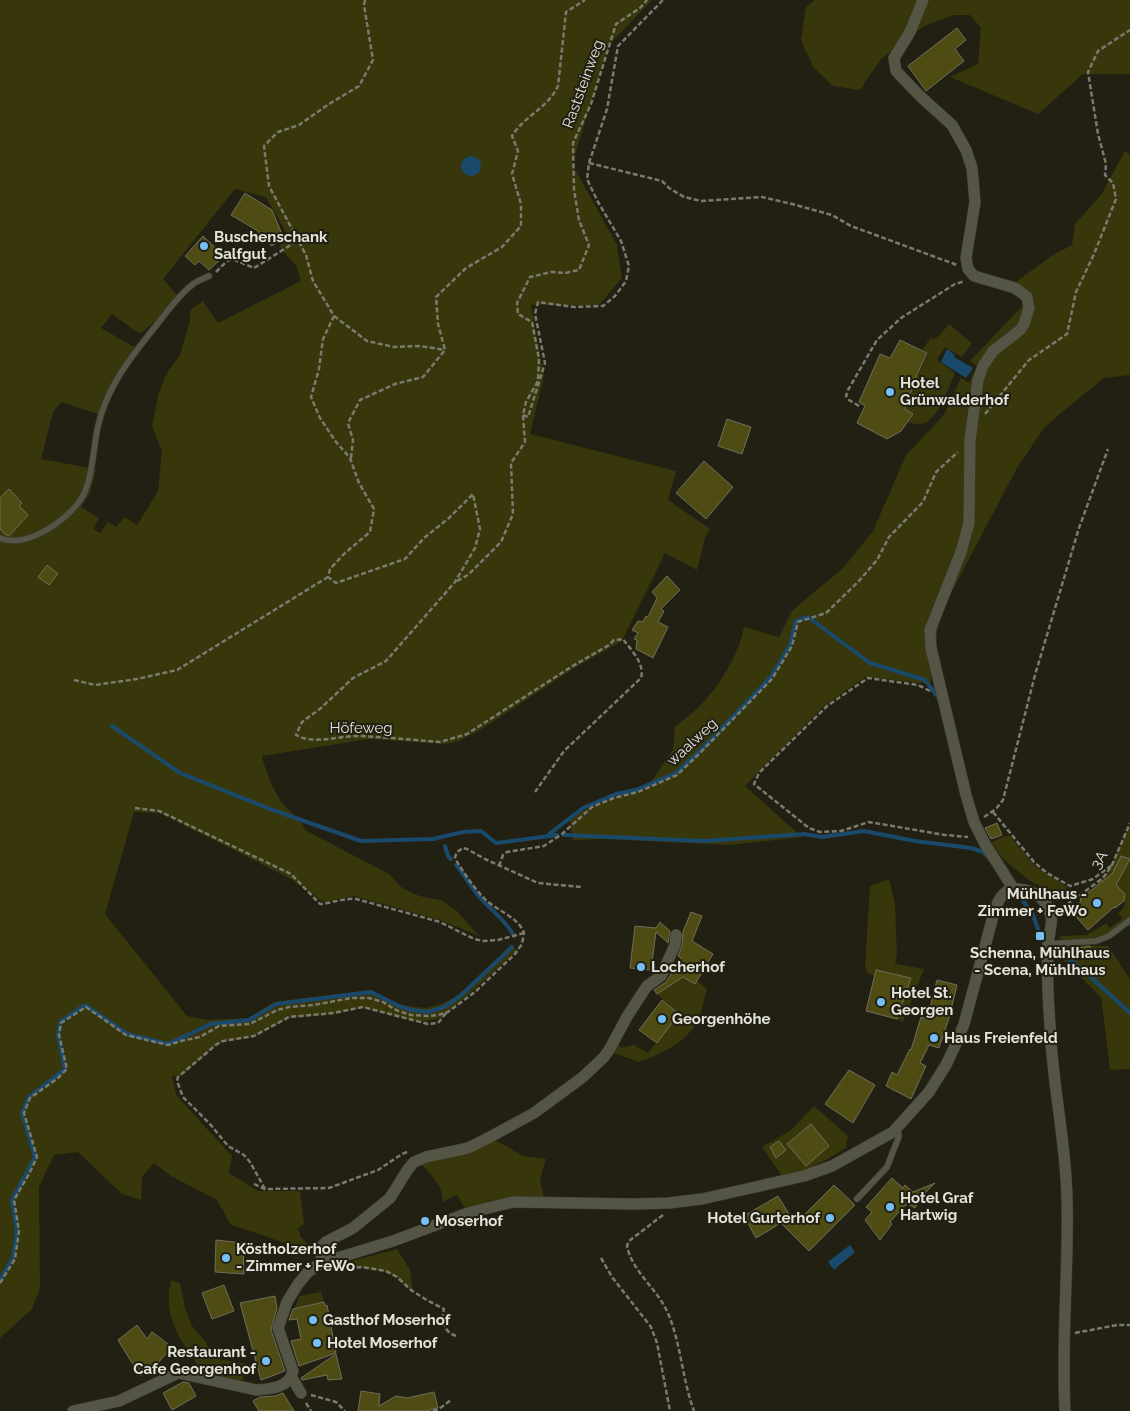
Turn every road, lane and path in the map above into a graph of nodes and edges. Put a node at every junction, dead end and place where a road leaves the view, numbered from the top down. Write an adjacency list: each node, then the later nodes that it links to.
1 (364, 0): 7 (path)
2 (585, 0): 12 (path, Raststeinweg)
3 (647, 0): 14 (path, Raststeinweg)
4 (663, 0): 6 (path)
5 (923, 0): 8 (street)
6 (589, 163): 8 (path); 14 (path)
7 (297, 241): 9 (path); 11 (path)
8 (968, 269): 27 (street)
9 (209, 276): 17 (lane)
10 (966, 281): 13 (path)
11 (334, 316): 12 (path); 16 (path)
12 (445, 350): 16 (path)
13 (858, 406)
14 (522, 415): 19 (path, Raststeinweg)
15 (1108, 449): 25 (path)
16 (350, 458): 18 (path)
17 (0, 538)
18 (328, 577): 19 (path); 21 (path)
19 (455, 582): 23 (path, Höfeweg)
20 (812, 617): 31 (path, waalweg)
21 (74, 680)
22 (933, 695): 28 (path)
23 (535, 792)
24 (135, 808): 36 (path)
25 (993, 812): 27 (path); 30 (path)
26 (1130, 823): 30 (path, 3A)
27 (970, 825): 28 (path); 29 (street)
28 (968, 837): 29 (path)
29 (982, 838): 33 (street)
30 (1112, 865): 34 (path, 3A)
31 (499, 866): 32 (path); 36 (path)
32 (581, 887)
33 (1014, 888): 34 (street); 40 (street)
34 (1051, 917): 38 (street)
35 (1130, 920): 38 (lane)
36 (524, 933): 39 (path)
37 (676, 935): 47 (street)
38 (1048, 944): 61 (street)
39 (448, 1012): 43 (path); 49 (path)
40 (897, 1128): 44 (lane); 45 (street)
41 (408, 1152): 43 (path)
42 (254, 1184): 43 (path)
43 (265, 1189)
44 (857, 1199)
45 (669, 1203): 47 (street); 60 (path)
46 (601, 1258): 59 (path)
47 (321, 1263): 53 (street)
48 (344, 1269): 52 (path)
49 (0, 1283)
50 (1130, 1325): 51 (path)
51 (1072, 1333)
52 (457, 1336)
53 (292, 1378): 54 (street); 56 (street)
54 (301, 1393): 57 (path)
55 (451, 1400): 58 (path)
56 (73, 1411)
57 (345, 1411)
58 (433, 1411)
59 (670, 1411)
60 (694, 1411)
61 (1065, 1411)

